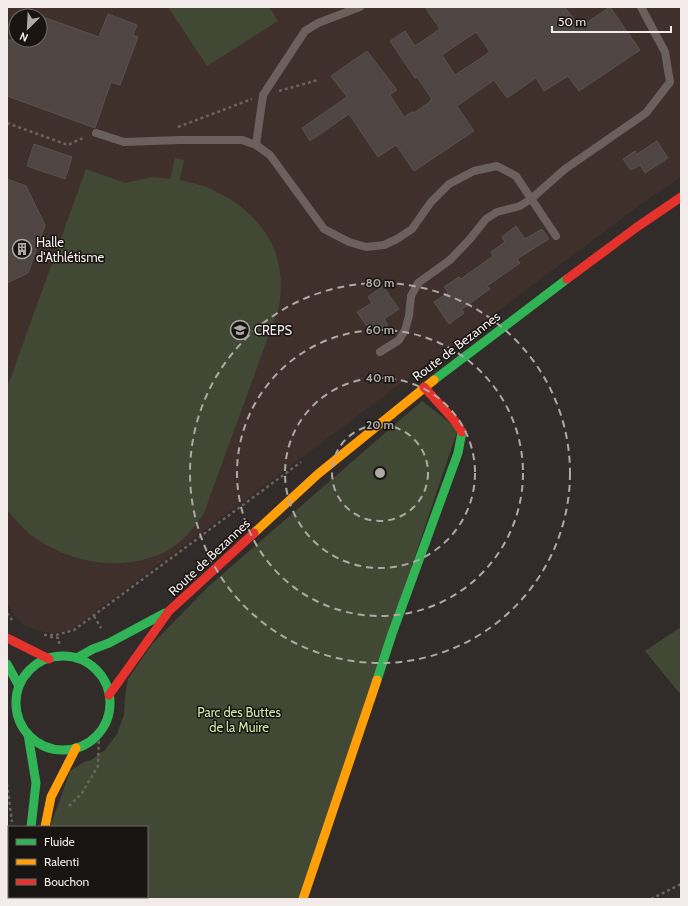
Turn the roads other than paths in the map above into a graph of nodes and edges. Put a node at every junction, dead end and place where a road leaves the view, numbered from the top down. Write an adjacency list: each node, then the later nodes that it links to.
1 (360, 7): 4 (lane)
2 (640, 7): 6 (lane)
3 (96, 133): 4 (lane)
4 (256, 145): 6 (lane)
5 (681, 197): 9 (street, Route de Bezannes)
6 (531, 199): 7 (lane); 8 (lane)
7 (556, 236)
8 (380, 352)
9 (424, 387): 10 (street, Route de Bezannes); 21 (street)
10 (169, 611): 12 (street, Route de Bezannes); 16 (street, Route de Bezannes)
11 (7, 638): 13 (street)
12 (77, 658): 13 (street); 16 (street)
13 (49, 659): 15 (street)
14 (7, 664): 15 (street)
15 (20, 686): 17 (street)
16 (109, 695): 18 (street)
17 (28, 734): 18 (street); 19 (street)
18 (76, 748): 20 (street)
19 (31, 826)
20 (45, 826)
21 (303, 899)

